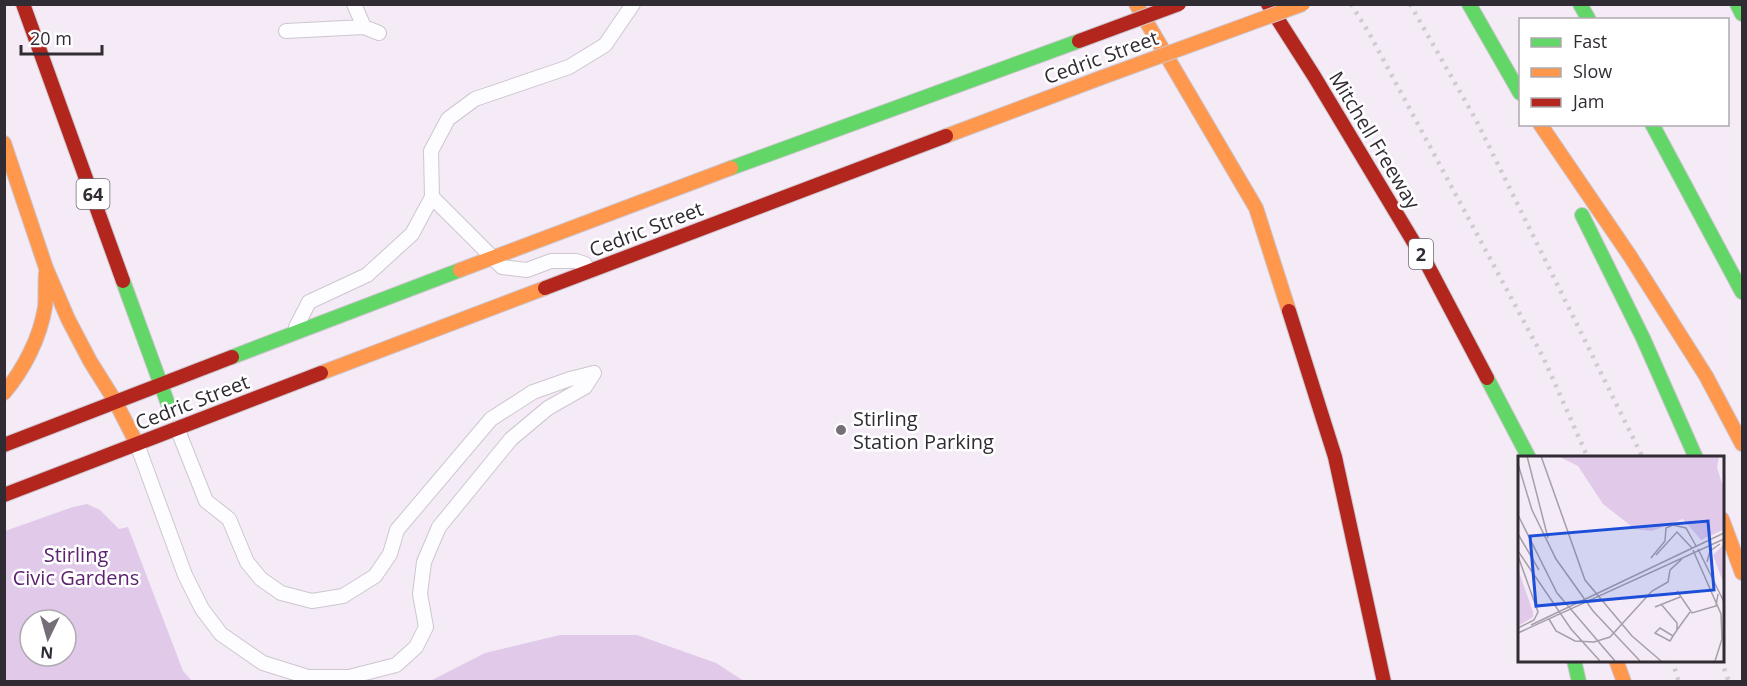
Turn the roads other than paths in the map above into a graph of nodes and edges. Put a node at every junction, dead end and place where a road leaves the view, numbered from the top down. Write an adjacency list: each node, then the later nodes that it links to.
1 (23, 4): 27 (main road, 64)
2 (354, 4): 13 (lane)
3 (633, 4): 21 (lane)
4 (1136, 4): 43 (main road)
5 (1179, 4): 22 (main road, Cedric Street, bridge)
6 (1268, 4): 31 (main road, Mitchell Freeway / 2)
7 (1303, 4): 24 (main road, Cedric Street, bridge)
8 (1468, 4): 16 (main road)
9 (1580, 4): 12 (main road)
10 (1737, 4): 11 (main road)
11 (1743, 14)
12 (1588, 18)
13 (364, 27): 14 (lane); 15 (lane)
14 (286, 31)
15 (379, 33)
16 (1519, 90)
17 (1540, 126): 34 (main road)
18 (1540, 126): 37 (main road)
19 (1653, 126): 25 (main road)
20 (4, 143): 23 (main road)
21 (432, 197): 22 (lane); 26 (lane)
22 (492, 258): 24 (lane); 26 (main road, Cedric Street)
23 (46, 268): 28 (main road); 29 (main road)
24 (597, 268): 30 (main road, Cedric Street)
25 (1743, 292)
26 (292, 334): 27 (main road, Cedric Street)
27 (160, 384): 29 (main road, Cedric Street); 30 (main road, 64)
28 (4, 393)
29 (115, 401): 32 (main road, Cedric Street); 33 (main road)
30 (177, 428): 33 (main road, Cedric Street); 33 (lane)
31 (1519, 437): 35 (main road); 36 (main road, Mitchell Freeway / 2)
32 (4, 444)
33 (137, 444): 38 (main road, Cedric Street)
34 (1743, 444)
35 (1524, 456)
36 (1528, 456)
37 (1695, 456)
38 (4, 495)
39 (1723, 522): 40 (main road)
40 (1743, 573)
41 (1574, 662): 44 (main road)
42 (1617, 662): 45 (main road)
43 (1384, 681)
44 (1579, 681)
45 (1624, 681)

